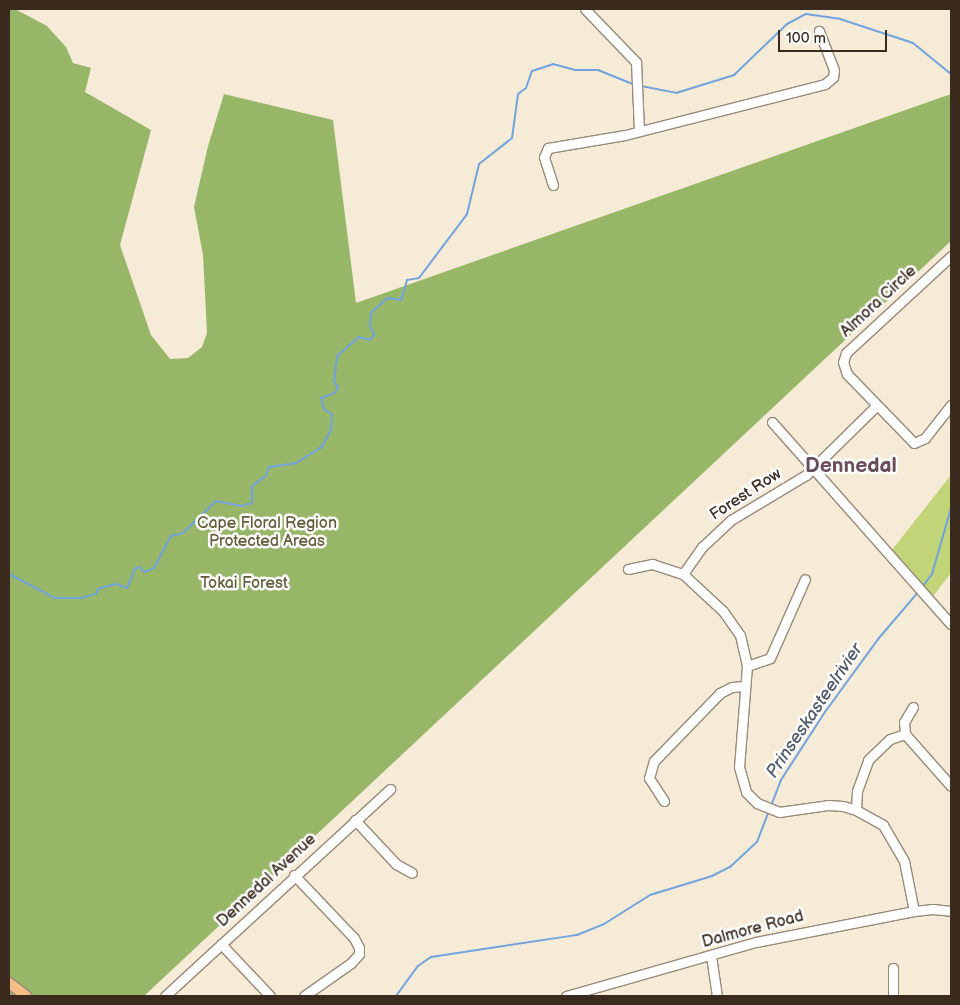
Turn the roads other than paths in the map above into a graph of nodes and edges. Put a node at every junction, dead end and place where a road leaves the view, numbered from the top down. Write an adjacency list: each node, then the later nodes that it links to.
1 (585, 9): 3 (street)
2 (819, 31): 3 (street)
3 (639, 130): 4 (street)
4 (553, 185)
5 (951, 256): 7 (street, Almora Circle)
6 (951, 405): 7 (street, Almora Circle)
7 (876, 406): 9 (street, Forest Row)
8 (772, 422): 9 (street)
9 (813, 469): 11 (street, Forest Row); 13 (street)
10 (628, 569): 11 (street)
11 (683, 574): 14 (street)
12 (806, 579): 14 (street)
13 (951, 624)
14 (747, 666): 15 (street)
15 (745, 686): 20 (street); 21 (street)
16 (913, 707): 17 (street)
17 (905, 734): 18 (street); 21 (street)
18 (951, 786)
19 (390, 789): 22 (street, Dennedal Avenue)
20 (664, 801)
21 (856, 810): 25 (street)
22 (355, 820): 23 (street); 24 (street, Dennedal Avenue)
23 (412, 874)
24 (294, 875): 27 (street, Dennedal Avenue); 34 (street)
25 (914, 911): 26 (street, Dalmore Road); 28 (street, Dalmore Road)
26 (951, 911)
27 (221, 944): 32 (street, Dennedal Avenue); 33 (street)
28 (711, 956): 35 (street, Dalmore Road); 36 (street)
29 (893, 968): 37 (street)
30 (9, 983): 31 (main road)
31 (26, 996)
32 (165, 996)
33 (270, 996)
34 (304, 996)
35 (566, 996)
36 (717, 996)
37 (893, 996)

